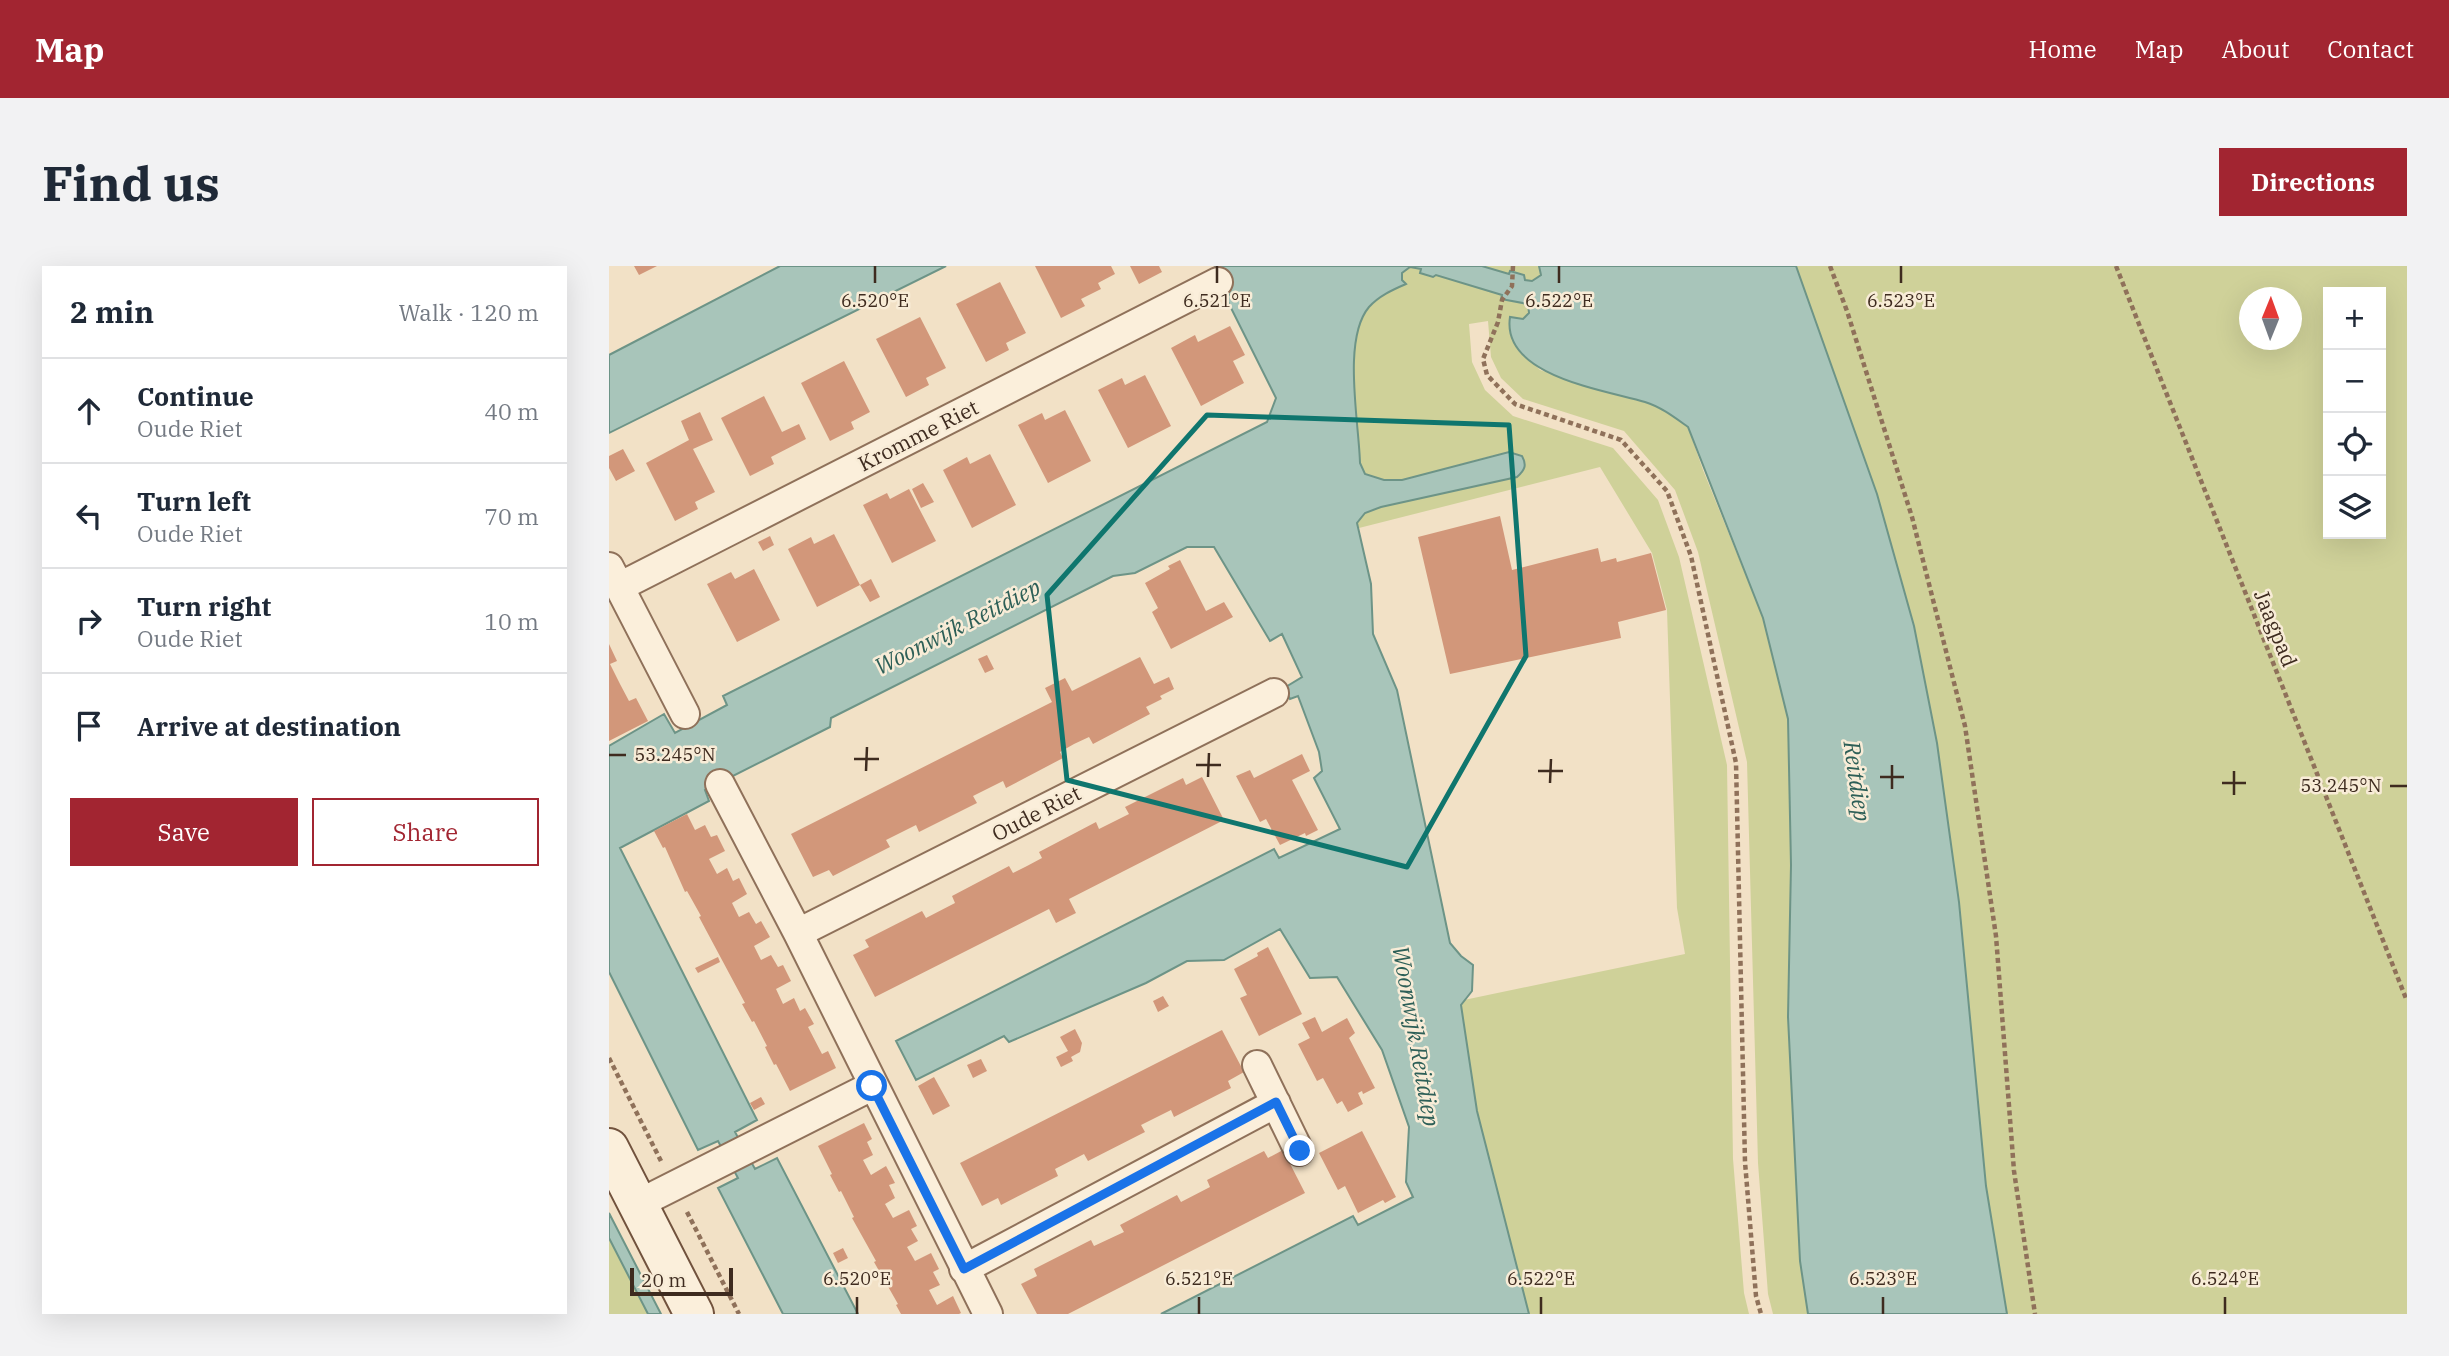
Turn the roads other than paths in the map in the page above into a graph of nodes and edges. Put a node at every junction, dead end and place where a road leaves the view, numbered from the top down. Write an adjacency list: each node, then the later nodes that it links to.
1 (1218, 282): 2 (street, Kromme Riet)
2 (614, 577): 4 (street, Kromme Riet)
3 (1274, 693): 6 (street, Oude Riet)
4 (685, 714)
5 (720, 784): 6 (street)
6 (798, 933): 8 (street)
7 (1257, 1065): 9 (street)
8 (872, 1086): 12 (street); 13 (street)
9 (1276, 1102): 11 (street); 13 (street)
10 (609, 1148): 12 (street)
11 (1300, 1151)
12 (638, 1204): 14 (street)
13 (964, 1269): 15 (street)
14 (694, 1314)
15 (988, 1314)

